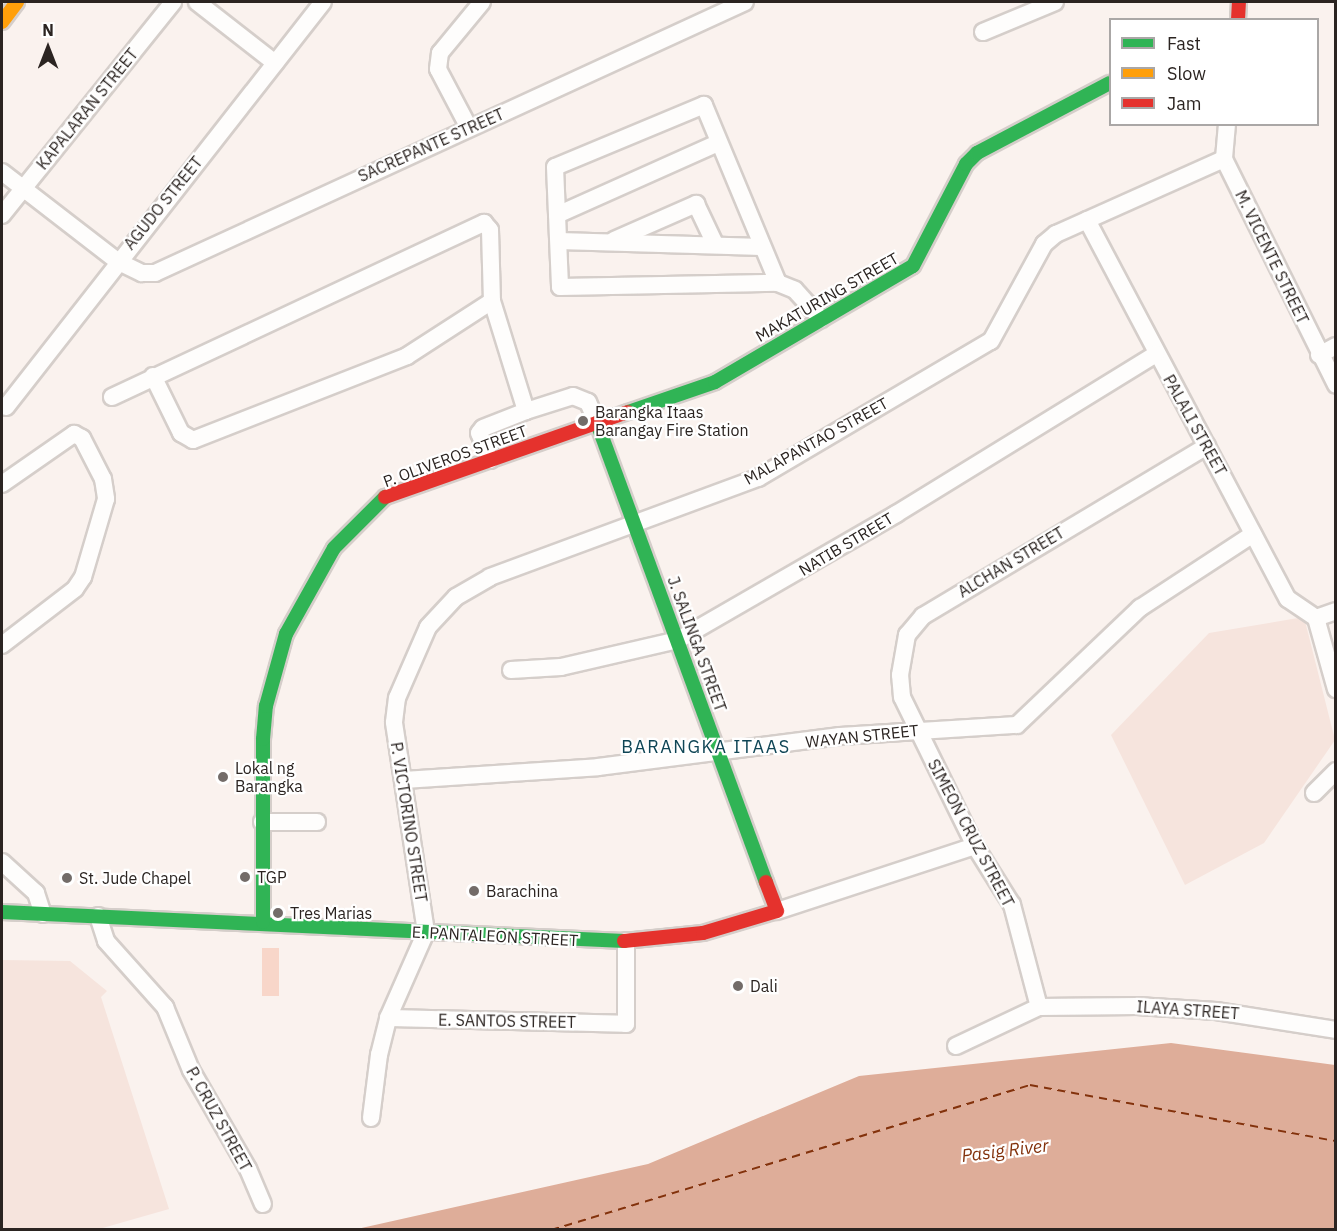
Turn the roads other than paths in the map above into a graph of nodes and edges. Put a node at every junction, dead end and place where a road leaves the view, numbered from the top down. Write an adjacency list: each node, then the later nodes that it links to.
1 (17, 2): 10 (street)
2 (173, 2): 19 (street, KAPALARAN STREET)
3 (197, 2): 12 (street)
4 (323, 2): 12 (street, AGUDO STREET)
5 (482, 2): 14 (street)
6 (745, 2): 14 (street, SACREPANTE STREET)
7 (1055, 2): 11 (street)
8 (1239, 2): 9 (street)
9 (1238, 18)
10 (2, 22)
11 (983, 32)
12 (275, 63): 27 (street, AGUDO STREET)
13 (1109, 84): 30 (street, MAKATURING STREET)
14 (468, 126): 27 (street, SACREPANTE STREET)
15 (1227, 126): 17 (street)
16 (718, 143): 21 (street); 21 (street); 26 (street)
17 (1224, 159): 22 (street, MALAPANTAO STREET); 33 (street, M. VICENTE STREET)
18 (2, 172): 19 (street, SACREPANTE STREET)
19 (22, 190): 20 (street, KAPALARAN STREET); 27 (street, SACREPANTE STREET)
20 (2, 215)
21 (557, 215): 23 (street)
22 (1087, 220): 32 (street, PALALI STREET); 43 (street, MALAPANTAO STREET)
23 (559, 241): 24 (street); 28 (street)
24 (611, 242): 25 (street); 25 (street)
25 (715, 244): 26 (street)
26 (762, 247): 28 (street)
27 (117, 261): 37 (street, AGUDO STREET)
28 (778, 283): 30 (street)
29 (492, 301): 34 (street); 34 (street); 38 (street)
30 (821, 319): 39 (street, MAKATURING STREET)
31 (1335, 346): 33 (street)
32 (1156, 354): 40 (street, PALALI STREET); 47 (street, NATIB STREET)
33 (1319, 355): 35 (street, M. VICENTE STREET)
34 (153, 376): 36 (street)
35 (1335, 385)
36 (112, 397)
37 (6, 407)
38 (526, 411): 39 (street); 41 (street)
39 (597, 423): 41 (street, P. OLIVEROS STREET); 43 (street, J. SALINGA STREET)
40 (1207, 446): 44 (street, PALALI STREET); 52 (street, ALCHAN STREET)
41 (490, 460): 57 (street, P. OLIVEROS STREET)
42 (2, 484): 48 (street)
43 (634, 522): 47 (street, J. SALINGA STREET); 51 (street, MALAPANTAO STREET)
44 (1253, 534): 46 (street, PALALI STREET); 52 (street, WAYAN STREET)
45 (1335, 611): 46 (street)
46 (1316, 618): 50 (street)
47 (678, 640): 49 (street, NATIB STREET); 53 (street, J. SALINGA STREET)
48 (2, 645)
49 (511, 670)
50 (1335, 689)
51 (397, 698): 55 (street, P. VICTORINO STREET)
52 (917, 730): 53 (street, WAYAN STREET); 59 (street, SIMEON CRUZ STREET)
53 (719, 752): 55 (street, WAYAN STREET); 61 (street, J. SALINGA STREET)
54 (1335, 771): 56 (street)
55 (404, 780): 66 (street, P. VICTORINO STREET)
56 (1314, 793)
57 (262, 822): 58 (street); 65 (street, P. OLIVEROS STREET)
58 (317, 822)
59 (975, 846): 61 (street, E. PANTALEON STREET); 68 (street, SIMEON CRUZ STREET)
60 (2, 862): 63 (street)
61 (777, 911): 67 (street, E. PANTALEON STREET)
62 (2, 912): 63 (street, E. PANTALEON STREET)
63 (43, 914): 64 (street, E. PANTALEON STREET)
64 (98, 916): 65 (street, E. PANTALEON STREET); 73 (street, P. CRUZ STREET)
65 (263, 922): 66 (street, E. PANTALEON STREET)
66 (426, 932): 67 (street, E. PANTALEON STREET); 69 (street)
67 (626, 941): 69 (street, E. SANTOS STREET)
68 (1040, 1007): 70 (street, ILAYA STREET); 71 (street)
69 (388, 1018): 72 (street)
70 (1335, 1030)
71 (956, 1046)
72 (371, 1118)
73 (263, 1203)

